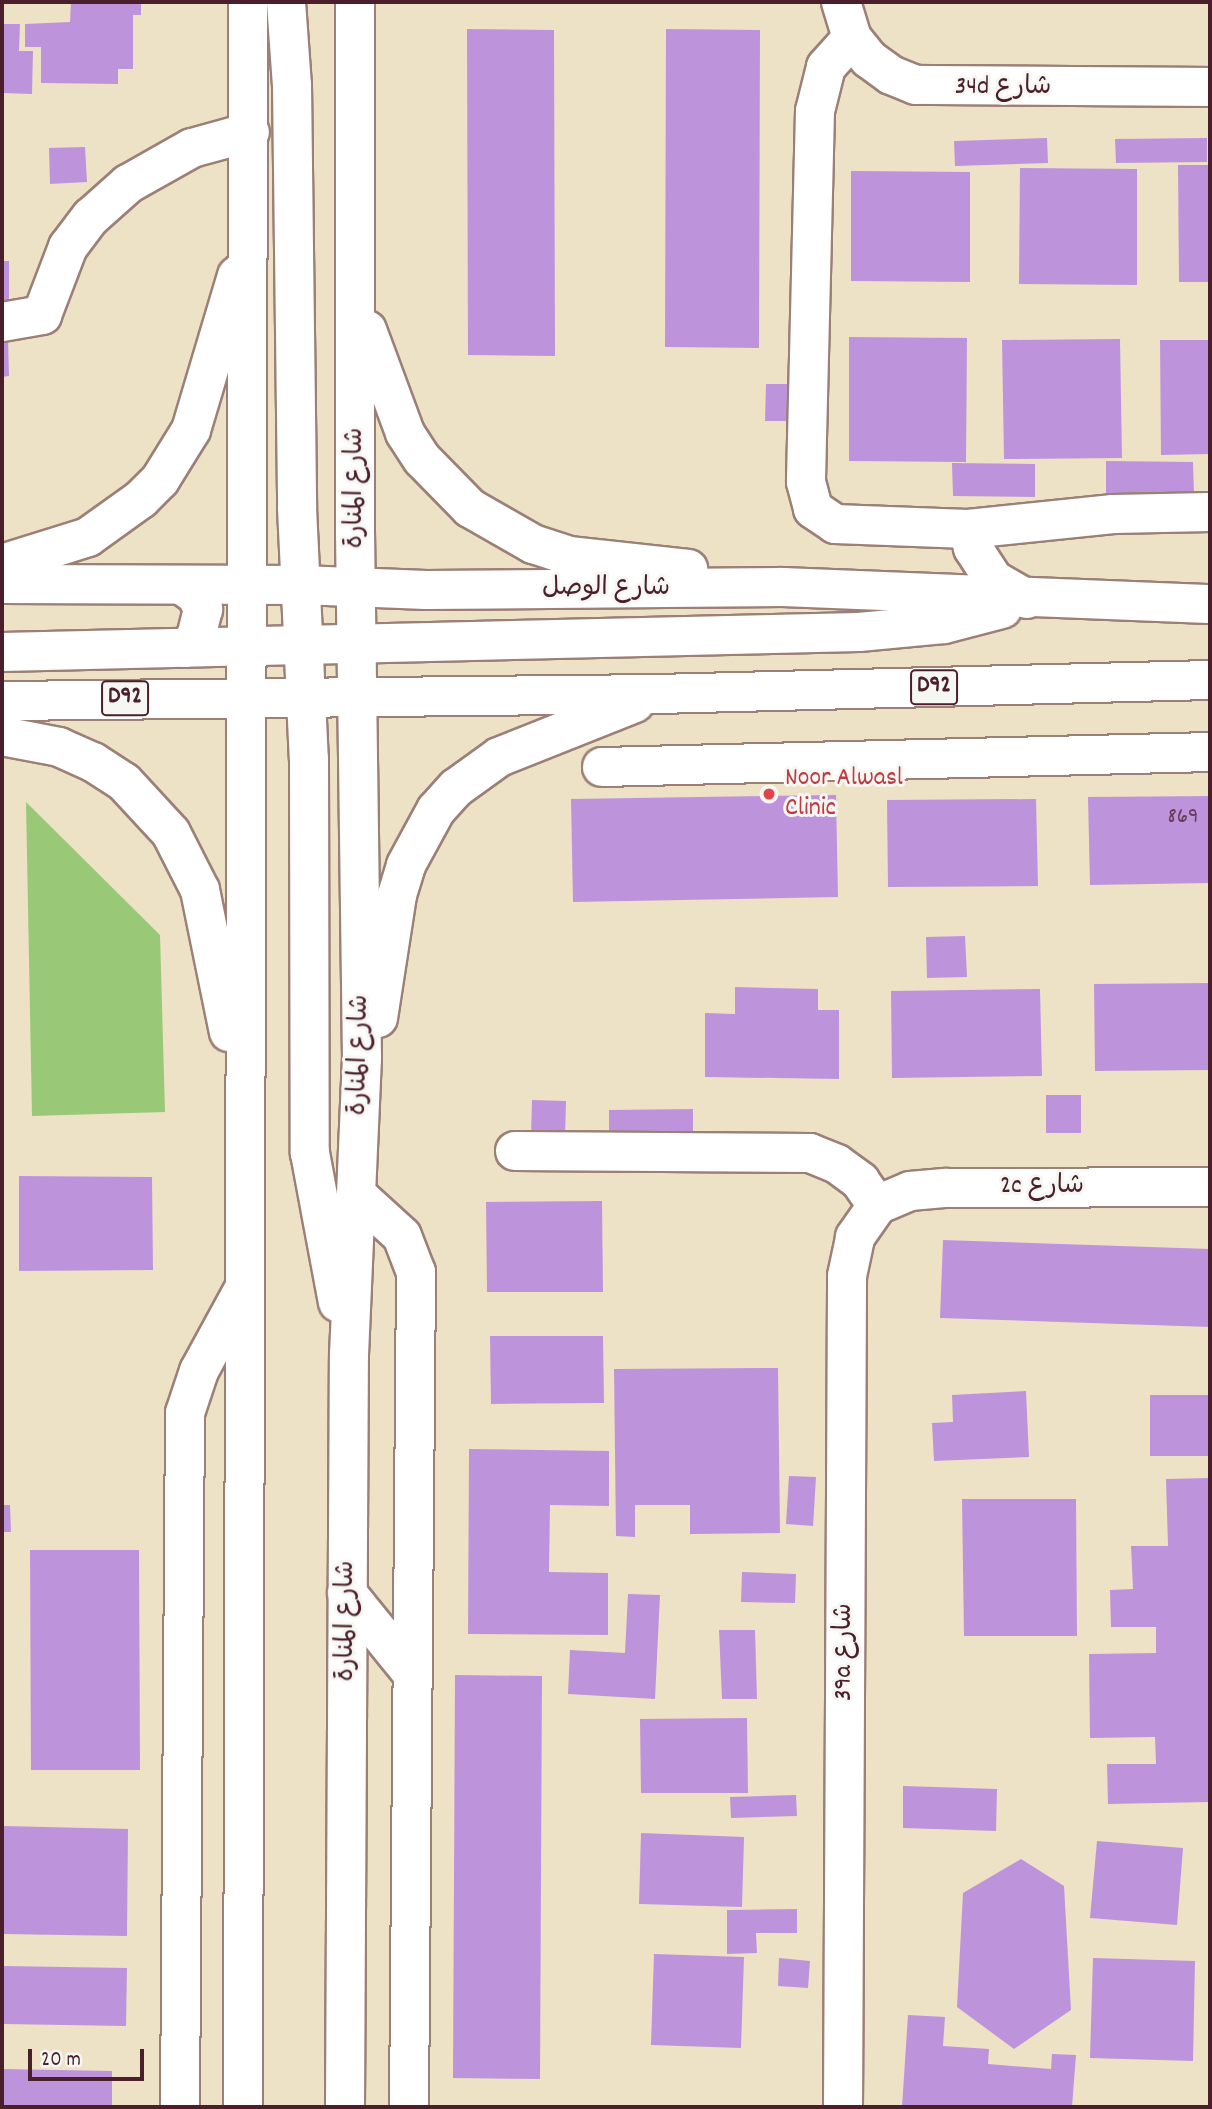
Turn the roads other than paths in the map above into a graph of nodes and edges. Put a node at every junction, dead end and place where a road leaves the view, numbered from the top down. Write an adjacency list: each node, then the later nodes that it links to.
1 (248, 2): 7 (main road)
2 (286, 2): 14 (main road)
3 (355, 2): 9 (main road, شارع المنارة)
4 (841, 2): 5 (main road, 34d شارع)
5 (852, 38): 6 (main road, 34d شارع); 12 (main road)
6 (1210, 87)
7 (250, 132): 8 (main road); 10 (main road)
8 (249, 237): 15 (main road); 17 (main road)
9 (357, 301): 13 (main road, شارع المنارة); 21 (main road)
10 (2, 322)
11 (1210, 512): 12 (main road)
12 (968, 529): 22 (main road)
13 (355, 531): 14 (main road); 20 (main road, شارع المنارة)
14 (300, 532): 18 (main road)
15 (2, 564)
16 (2, 584): 19 (main road, شارع الوصل)
17 (248, 584): 18 (main road, شارع الوصل); 19 (main road, شارع الوصل); 27 (main road)
18 (301, 585): 20 (main road, شارع الوصل); 26 (main road)
19 (183, 586): 28 (main road)
20 (356, 586): 21 (main road, شارع الوصل); 25 (main road, شارع المنارة)
21 (731, 589): 22 (main road, شارع الوصل)
22 (1027, 599): 23 (main road, شارع الوصل); 24 (main road)
23 (1210, 604)
24 (412, 643): 25 (main road); 33 (main road)
25 (358, 645): 26 (main road); 32 (main road, شارع المنارة)
26 (303, 646): 27 (main road); 35 (main road)
27 (248, 647): 28 (main road); 34 (main road)
28 (184, 649): 29 (main road)
29 (2, 652)
30 (1210, 680): 31 (main road, D92)
31 (657, 694): 33 (main road, D92); 42 (main road)
32 (358, 695): 33 (main road, D92); 35 (main road, D92); 42 (main road, شارع المنارة)
33 (414, 695)
34 (248, 696): 35 (main road, D92); 36 (main road, D92); 40 (main road)
35 (306, 696): 39 (main road)
36 (2, 701)
37 (2, 736): 43 (main road)
38 (1210, 752): 41 (main road)
39 (309, 759): 40 (main road); 49 (main road)
40 (250, 760): 43 (main road)
41 (602, 767)
42 (362, 1059): 46 (main road, شارع المنارة)
43 (244, 1104): 48 (main road)
44 (516, 1151): 47 (main road)
45 (1210, 1187): 47 (main road, 2c شارع)
46 (356, 1194): 49 (main road, شارع المنارة); 51 (main road)
47 (877, 1205): 56 (main road, 39a شارع)
48 (242, 1292): 52 (main road); 53 (main road)
49 (349, 1355): 50 (main road, شارع المنارة)
50 (347, 1593): 51 (main road); 54 (main road, شارع المنارة)
51 (411, 1672): 55 (main road)
52 (180, 2107)
53 (243, 2107)
54 (345, 2107)
55 (409, 2107)
56 (843, 2107)

